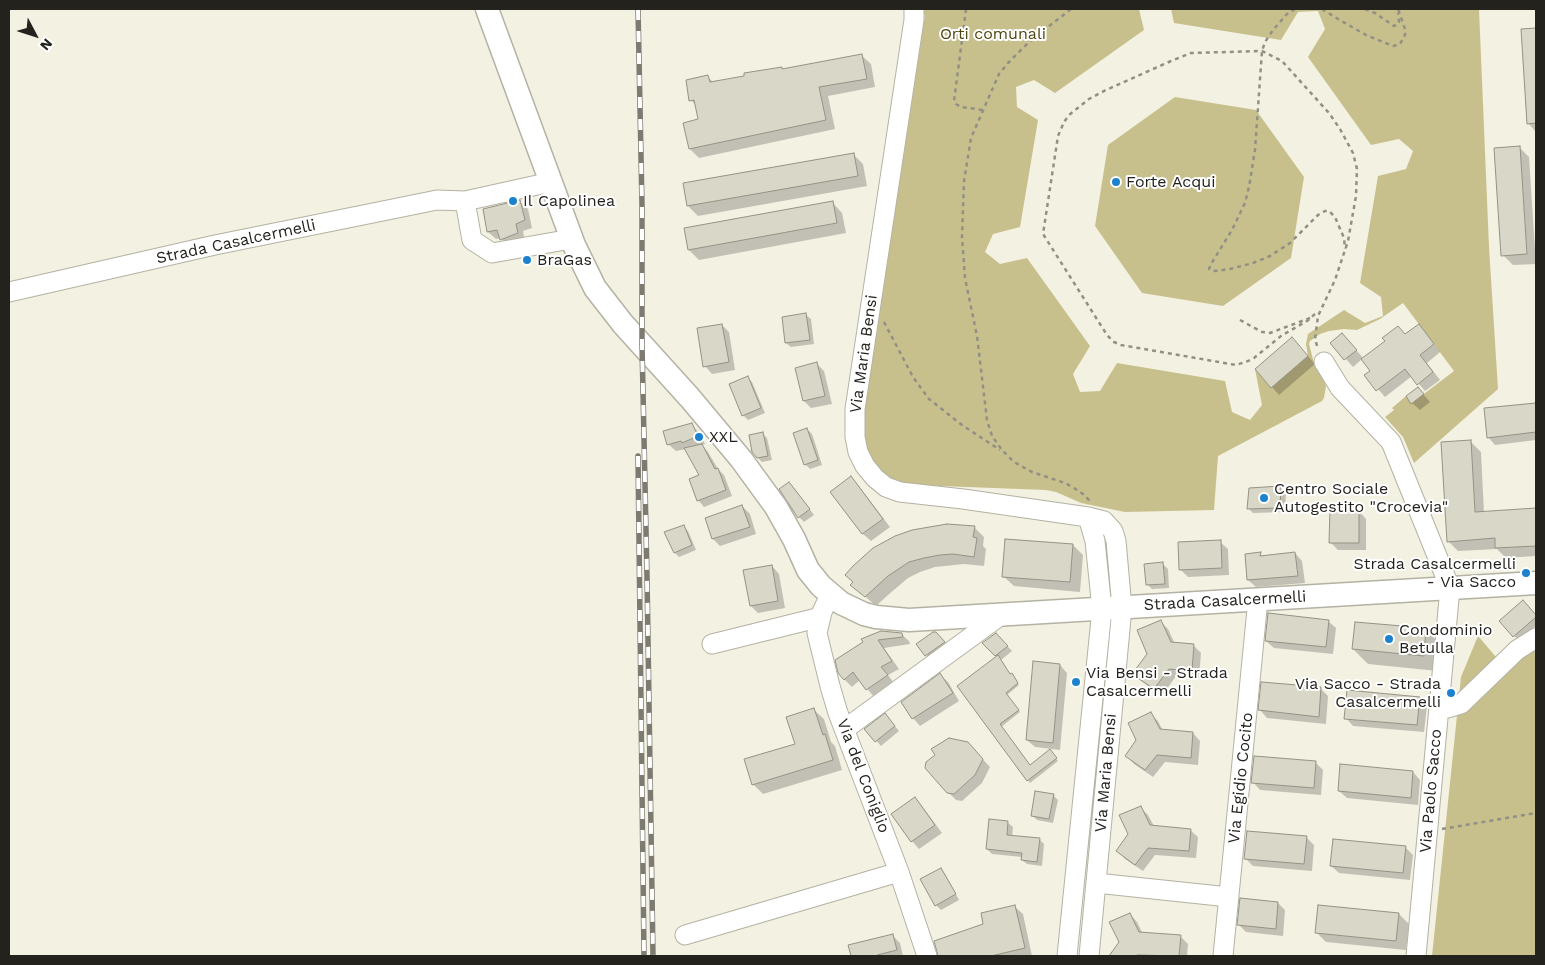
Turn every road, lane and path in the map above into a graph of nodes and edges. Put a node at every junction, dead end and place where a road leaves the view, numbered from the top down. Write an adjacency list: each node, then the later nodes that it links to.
1 (487, 9): 11 (main road, Strada Casalcermelli)
2 (914, 9): 22 (street, Via Maria Bensi)
3 (966, 9): 10 (path)
4 (1071, 9): 10 (path)
5 (1295, 9): 9 (path)
6 (1322, 9): 8 (path)
7 (1365, 9): 8 (path)
8 (1397, 9)
9 (1262, 51): 14 (path); 14 (path); 17 (path)
10 (983, 110): 21 (path)
11 (551, 182): 12 (street, Strada Casalcermelli); 13 (main road, Strada Casalcermelli)
12 (465, 202): 13 (street); 15 (street, Strada Casalcermelli)
13 (572, 239): 25 (main road, Strada Casalcermelli)
14 (1344, 258): 16 (path)
15 (9, 292)
16 (1320, 309): 17 (path); 20 (path)
17 (1316, 314): 19 (path)
18 (881, 316): 21 (path)
19 (1240, 320)
20 (1324, 362): 24 (street, Via Paolo Sacco)
21 (1007, 456): 22 (path)
22 (1096, 519): 27 (street, Via Maria Bensi)
23 (1536, 582): 24 (main road, Strada Casalcermelli)
24 (1450, 588): 26 (main road, Strada Casalcermelli); 44 (street, Via Paolo Sacco)
25 (830, 595): 28 (main road, Strada Casalcermelli); 29 (street, Via del Coniglio)
26 (1258, 600): 27 (main road, Strada Casalcermelli); 38 (street, Via Egidio Cocito)
27 (1112, 608): 28 (main road, Strada Casalcermelli); 37 (street, Via Maria Bensi); 41 (street, Via Maria Bensi)
28 (1001, 615): 33 (street)
29 (821, 617): 31 (street); 33 (street, Via del Coniglio)
30 (1536, 638): 32 (street)
31 (712, 644)
32 (1448, 708)
33 (845, 729): 36 (street, Via del Coniglio)
34 (1536, 814): 35 (path)
35 (1436, 830)
36 (899, 872): 39 (street); 40 (street, Via del Coniglio)
37 (1096, 883): 38 (street); 42 (street, Via Maria Bensi)
38 (1229, 897): 43 (street, Via Egidio Cocito)
39 (685, 935)
40 (927, 956)
41 (1067, 956)
42 (1089, 956)
43 (1223, 956)
44 (1416, 956)

